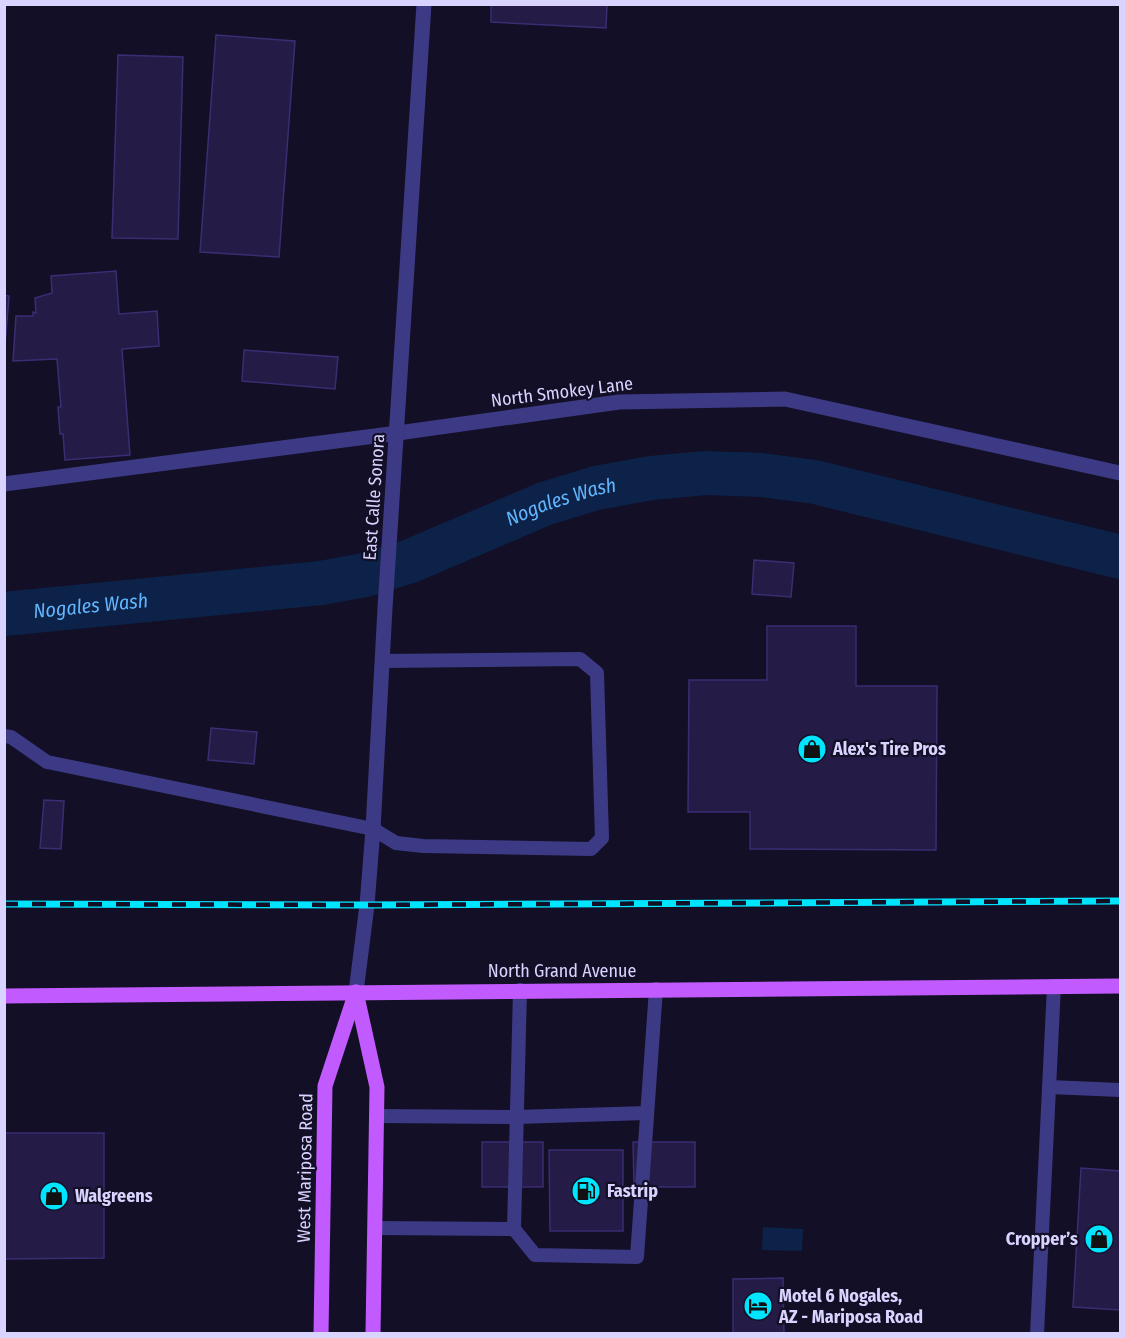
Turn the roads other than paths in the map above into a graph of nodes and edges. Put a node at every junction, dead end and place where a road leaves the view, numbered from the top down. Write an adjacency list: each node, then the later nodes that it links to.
1 (424, 4): 2 (street, East Calle Sonora)
2 (398, 433): 3 (street, North Smokey Lane); 4 (street, North Smokey Lane); 5 (street, East Calle Sonora)
3 (1120, 473)
4 (4, 484)
5 (382, 661): 7 (street, East Calle Sonora); 7 (lane)
6 (4, 736): 7 (lane)
7 (374, 829): 12 (street, East Calle Sonora)
8 (1054, 986): 9 (main road, North Grand Avenue); 10 (main road, North Grand Avenue); 14 (lane)
9 (1120, 986)
10 (656, 989): 11 (main road, North Grand Avenue); 16 (lane)
11 (520, 990): 12 (main road, North Grand Avenue); 18 (lane)
12 (356, 992): 13 (main road, North Grand Avenue); 17 (main road); 21 (main road, West Mariposa Road)
13 (4, 996)
14 (1049, 1087): 15 (lane); 23 (lane)
15 (1120, 1090)
16 (647, 1113): 18 (lane); 20 (lane)
17 (376, 1116): 18 (lane); 19 (main road)
18 (516, 1118): 20 (lane)
19 (375, 1228): 20 (lane); 22 (main road)
20 (514, 1229)
21 (321, 1334)
22 (373, 1334)
23 (1037, 1334)

